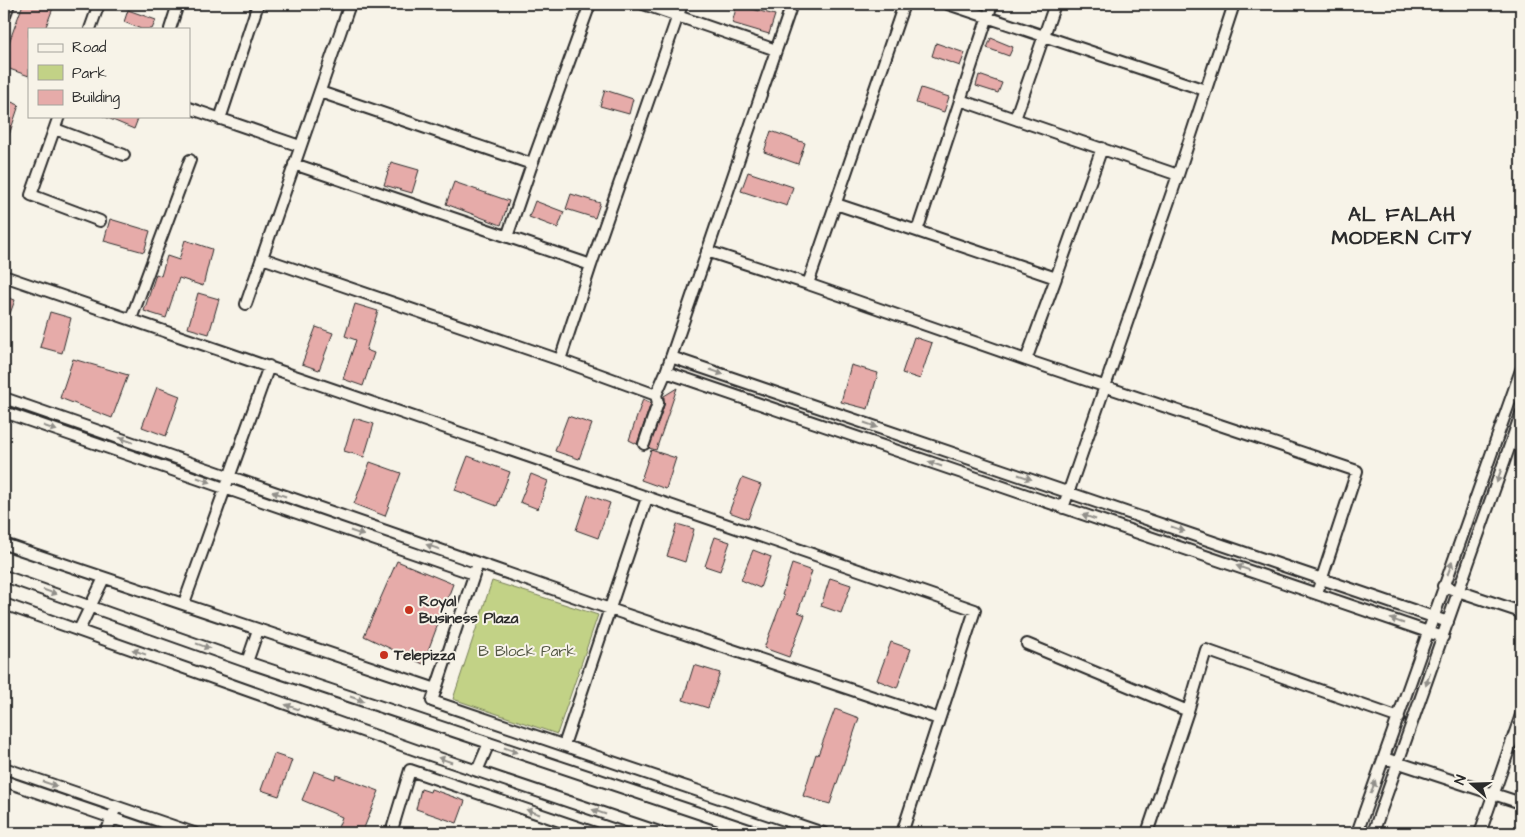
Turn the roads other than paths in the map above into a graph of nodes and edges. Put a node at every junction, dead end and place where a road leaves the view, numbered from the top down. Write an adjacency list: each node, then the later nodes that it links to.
1 (9, 4): 18 (street)
2 (99, 4): 19 (street)
3 (178, 4): 20 (street)
4 (258, 4): 28 (street)
5 (350, 4): 24 (street)
6 (590, 4): 36 (street)
7 (642, 4): 16 (street)
8 (682, 4): 16 (street)
9 (792, 4): 22 (street)
10 (904, 4): 38 (street)
11 (948, 4): 17 (street)
12 (992, 4): 17 (street)
13 (1056, 4): 21 (street)
14 (1222, 4): 15 (street)
15 (1233, 6): 23 (street)
16 (678, 15): 22 (street); 44 (street)
17 (987, 17): 21 (street); 25 (street)
18 (4, 18)
19 (90, 28)
20 (170, 28)
21 (1044, 36): 23 (street); 29 (street)
22 (776, 50): 42 (street)
23 (1204, 90): 37 (street)
24 (320, 92): 31 (street); 36 (street)
25 (960, 100): 29 (street); 40 (street)
26 (190, 108): 28 (street)
27 (58, 118): 30 (street)
28 (220, 119): 31 (street)
29 (1015, 119): 32 (street)
30 (55, 129): 33 (street); 39 (street)
31 (300, 146): 35 (street)
32 (1102, 148): 37 (street); 46 (street)
33 (124, 155)
34 (190, 160): 49 (street)
35 (294, 164): 41 (street); 43 (street)
36 (532, 164): 41 (street)
37 (1178, 175): 56 (street)
38 (836, 204): 40 (street); 47 (street)
39 (100, 221)
40 (917, 231): 46 (street)
41 (507, 237): 44 (street)
42 (707, 251): 47 (street); 50 (street)
43 (262, 258): 48 (street); 51 (street)
44 (592, 265): 51 (street)
45 (4, 276): 49 (street)
46 (1056, 278): 52 (street)
47 (808, 284): 52 (street)
48 (246, 304)
49 (131, 318): 53 (street)
50 (671, 357): 55 (street); 64 (street, one-way to 64)
51 (560, 360): 57 (street)
52 (1026, 360): 56 (street)
53 (269, 366): 62 (street); 65 (street)
54 (1521, 370): 73 (street, one-way to 54)
55 (666, 372): 57 (street); 66 (street, one-way to 55)
56 (1105, 387): 64 (street); 72 (street)
57 (656, 396): 61 (street)
58 (4, 398): 62 (street, one-way to 58)
59 (4, 412): 63 (street, one-way to 63)
60 (1520, 420): 74 (street, one-way to 74)
61 (644, 444)
62 (230, 476): 63 (street); 68 (street, one-way to 62)
63 (225, 488): 69 (street, one-way to 69); 76 (street)
64 (1069, 492): 66 (street); 72 (street, one-way to 72)
65 (648, 498): 79 (street); 93 (street)
66 (1064, 508): 75 (street, one-way to 66)
67 (4, 544): 71 (street)
68 (479, 563): 69 (street); 79 (street)
69 (474, 574): 89 (street)
70 (4, 576): 78 (street, one-way to 78)
71 (104, 578): 76 (street); 78 (street)
72 (1322, 578): 75 (street); 81 (street)
73 (1443, 586): 74 (street); 81 (street)
74 (1459, 592): 80 (street); 82 (street)
75 (1317, 593): 85 (street, one-way to 75)
76 (184, 603): 84 (street)
77 (4, 604): 83 (street)
78 (90, 606): 83 (street); 88 (street, one-way to 88)
79 (610, 609): 93 (street); 95 (street)
80 (1521, 612)
81 (1432, 616): 82 (street); 85 (street)
82 (1448, 622): 86 (street)
83 (79, 630): 99 (street, one-way to 83)
84 (258, 630): 88 (street); 89 (street)
85 (1427, 631): 86 (street); 92 (street)
86 (1443, 637): 97 (street, one-way to 97)
87 (1027, 644): 90 (street)
88 (247, 662): 94 (street, one-way to 94)
89 (436, 689): 95 (street)
90 (1188, 710): 92 (street); 114 (street)
91 (1521, 715): 101 (street)
92 (1399, 718): 96 (street)
93 (939, 720): 113 (street)
94 (489, 743): 99 (street); 111 (street, one-way to 111)
95 (564, 745): 112 (street)
96 (1384, 758): 97 (street); 115 (street, one-way to 96)
97 (1399, 764): 101 (street); 116 (street)
98 (4, 768): 103 (street, one-way to 103)
99 (477, 771): 110 (street, one-way to 99)
100 (4, 781): 104 (street)
101 (1493, 794): 102 (street); 117 (street)
102 (1521, 803)
103 (115, 807): 104 (street); 107 (street)
104 (112, 818): 105 (street); 106 (street)
105 (106, 833)
106 (156, 833)
107 (194, 833)
108 (391, 833): 109 (street, one-way to 108)
109 (596, 833)
110 (662, 833)
111 (758, 833)
112 (823, 833)
113 (902, 833)
114 (1148, 833)
115 (1357, 833)
116 (1373, 833)
117 (1480, 833)

